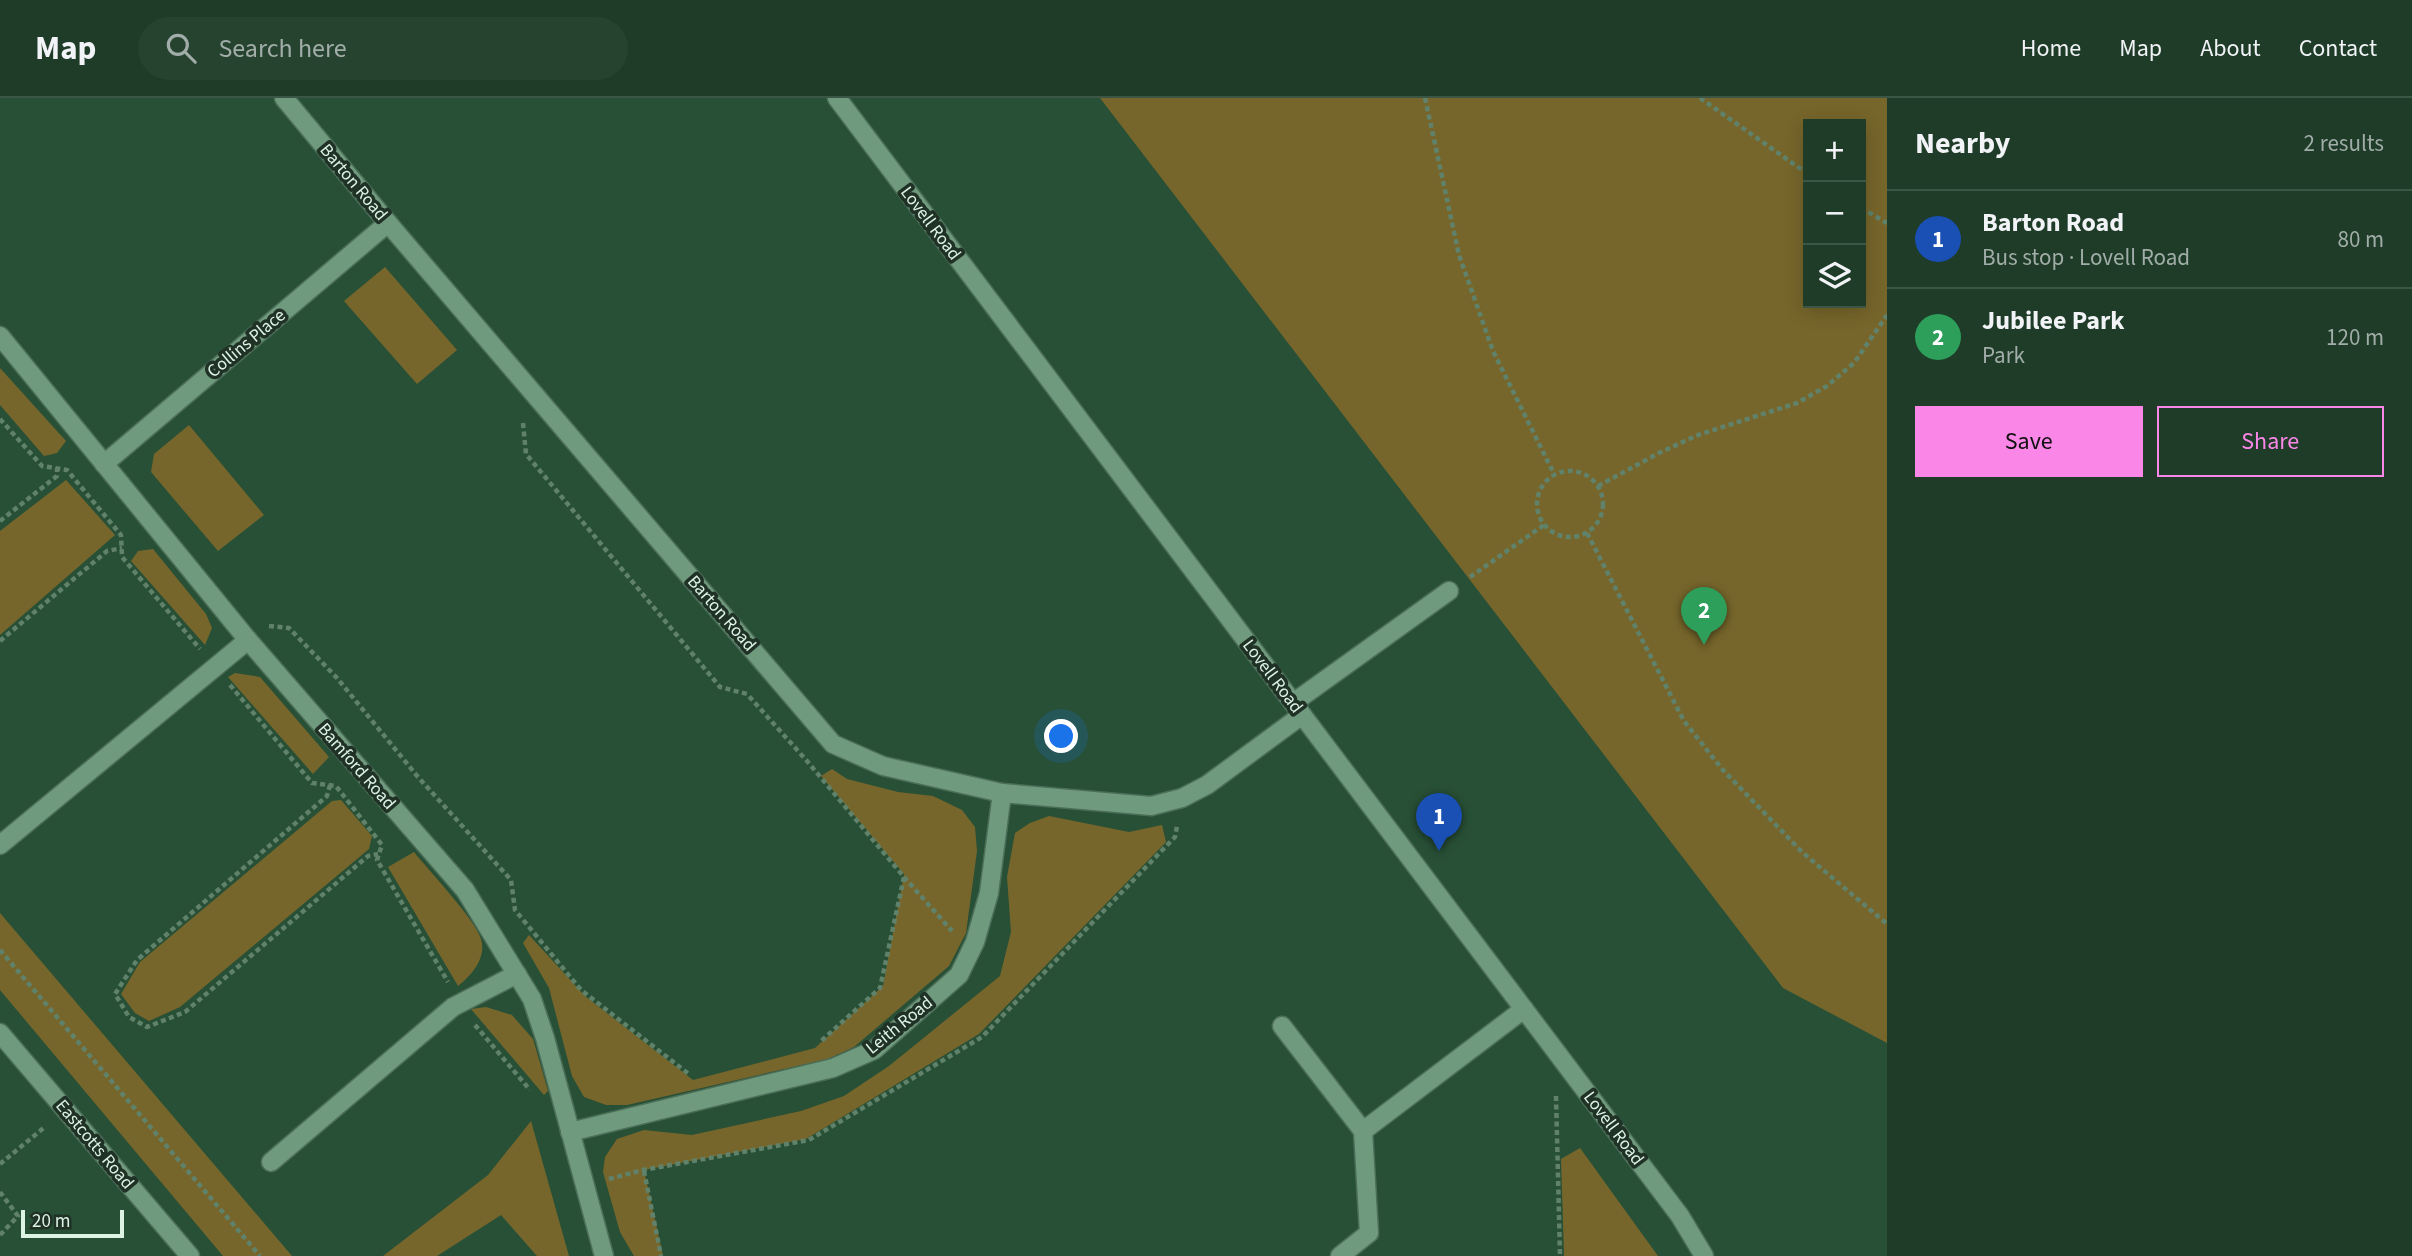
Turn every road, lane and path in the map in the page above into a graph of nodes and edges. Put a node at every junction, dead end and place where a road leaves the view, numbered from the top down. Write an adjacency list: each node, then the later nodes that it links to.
1 (284, 98): 7 (street, Barton Road)
2 (837, 98): 25 (street, Lovell Road)
3 (1425, 98): 15 (path)
4 (1700, 98): 5 (path)
5 (1803, 170)
6 (1866, 211): 8 (path)
7 (388, 223): 11 (street, Barton Road); 13 (street, Collins Place)
8 (1887, 223)
9 (1887, 315): 16 (path)
10 (0, 335): 13 (street, Bamford Road)
11 (532, 392): 27 (street, Barton Road); 30 (path)
12 (0, 419): 14 (path)
13 (104, 464): 22 (street, Bamford Road)
14 (57, 468): 17 (path); 20 (path)
15 (1554, 474): 16 (path); 18 (path)
16 (1598, 486): 19 (path)
17 (0, 521)
18 (1544, 525): 19 (path); 21 (path)
19 (1587, 533): 31 (path)
20 (122, 548): 23 (path); 24 (path)
21 (1449, 591): 25 (street, Barton Road)
22 (248, 640): 24 (street); 34 (street, Bamford Road); 41 (path)
23 (0, 641)
24 (214, 666): 26 (path); 28 (street)
25 (1298, 709): 27 (street, Barton Road); 36 (street, Lovell Road)
26 (330, 785): 29 (path); 29 (path)
27 (1002, 793): 33 (street, Leith Road)
28 (0, 845)
29 (379, 853): 35 (path)
30 (904, 877): 33 (path); 39 (path)
31 (1887, 924)
32 (0, 950): 52 (path)
33 (970, 952): 45 (street, Leith Road)
34 (517, 974): 35 (street); 45 (street, Bamford Road)
35 (461, 1004): 42 (path); 46 (street)
36 (1524, 1009): 40 (street, Lovell Road); 44 (street)
37 (1282, 1026): 44 (street)
38 (0, 1032): 43 (street, Eastcotts Road)
39 (815, 1047)
40 (1567, 1066): 56 (path); 57 (street, Lovell Road)
41 (694, 1078)
42 (533, 1093)
43 (66, 1110): 47 (path); 51 (street, Eastcotts Road)
44 (1363, 1131): 55 (street)
45 (570, 1132): 53 (street, Bamford Road)
46 (271, 1162)
47 (0, 1164)
48 (644, 1171): 54 (path)
49 (0, 1192): 50 (path)
50 (0, 1235)
51 (190, 1256)
52 (260, 1256)
53 (604, 1256)
54 (661, 1256)
55 (1340, 1256)
56 (1560, 1256)
57 (1704, 1256)

